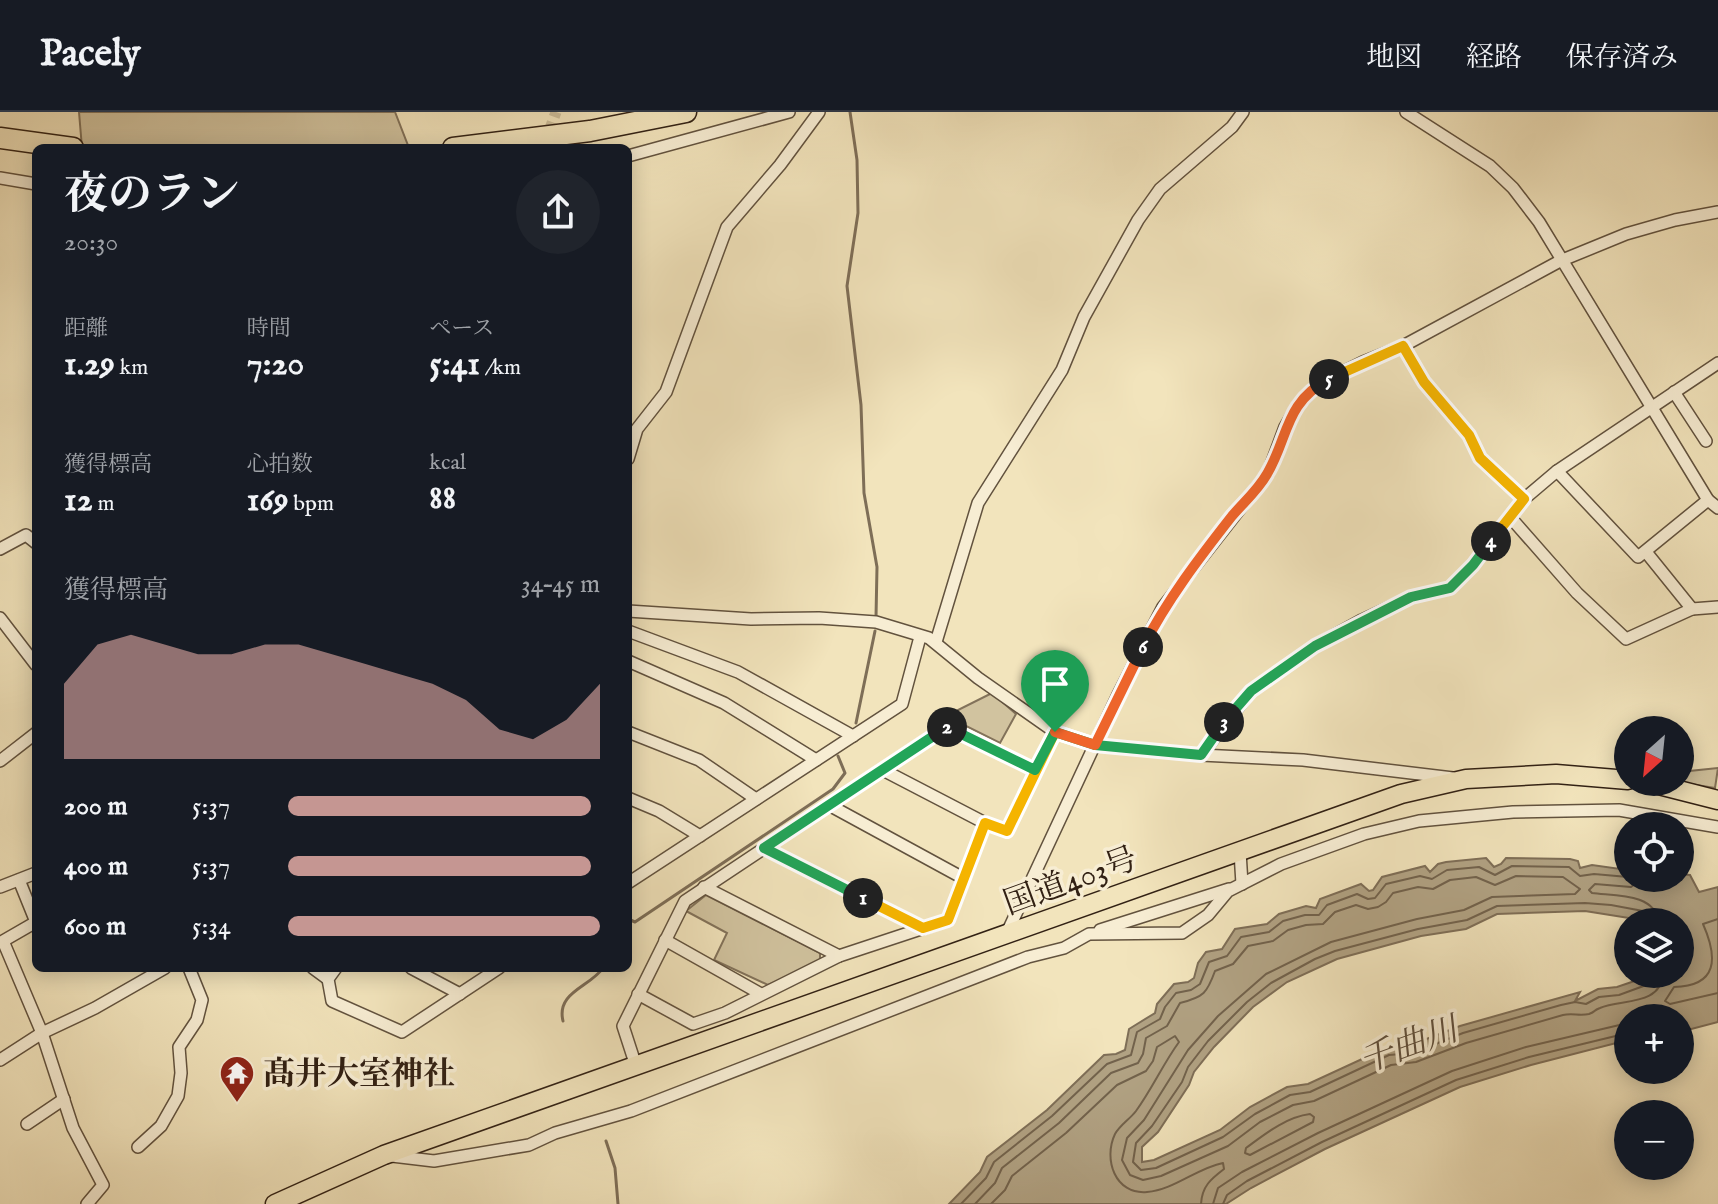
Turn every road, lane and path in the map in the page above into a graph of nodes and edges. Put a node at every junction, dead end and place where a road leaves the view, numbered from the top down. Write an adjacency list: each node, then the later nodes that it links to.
1 (686, 112): 8 (highway)
2 (789, 112): 9 (street)
3 (819, 112): 19 (street)
4 (1243, 112): 33 (street)
5 (1406, 112): 13 (street)
6 (0, 138): 7 (highway)
7 (44, 144)
8 (488, 144)
9 (632, 155)
10 (0, 178): 11 (street)
11 (32, 183)
12 (1718, 212): 13 (street)
13 (1560, 261): 14 (street); 17 (street)
14 (1403, 346): 21 (street); 40 (street)
15 (1718, 363): 16 (street)
16 (1674, 392): 17 (street); 18 (street)
17 (1649, 407): 20 (street); 22 (street)
18 (1706, 441)
19 (632, 446)
20 (1557, 471): 21 (street); 26 (street)
21 (1524, 499): 23 (street)
22 (1713, 504): 26 (street)
23 (1511, 518): 28 (street); 41 (street)
24 (32, 540): 25 (street)
25 (0, 549)
26 (1646, 552): 28 (street)
27 (1718, 607): 28 (street)
28 (1692, 609)
29 (632, 611): 32 (street)
30 (0, 618): 34 (street)
31 (632, 632): 39 (street)
32 (920, 637): 33 (street); 39 (street)
33 (936, 642): 36 (street)
34 (32, 660)
35 (632, 663): 42 (street)
36 (1055, 732): 40 (street); 45 (street)
37 (632, 734): 49 (street)
38 (32, 736): 43 (street)
39 (853, 736): 42 (street)
40 (1095, 745): 41 (street); 69 (street)
41 (1201, 755): 46 (street)
42 (816, 760): 49 (street)
43 (0, 761)
44 (883, 770): 45 (street); 52 (street); 53 (street)
45 (1035, 770): 53 (street)
46 (1466, 779): 47 (highway, 国道403号); 57 (highway, 国道403号)
47 (1614, 779)
48 (1694, 794): 51 (highway)
49 (756, 799): 55 (street)
50 (632, 800): 55 (street)
51 (1718, 800)
52 (829, 805): 56 (street); 59 (street)
53 (985, 823): 59 (street)
54 (1718, 827): 62 (street)
55 (700, 836): 61 (street)
56 (764, 848): 64 (street); 67 (street)
57 (1240, 852): 62 (street); 69 (highway, 国道403号)
58 (32, 875): 60 (street)
59 (963, 878): 67 (street)
60 (19, 880): 63 (street); 65 (street)
61 (632, 880)
62 (1239, 885): 68 (street); 68 (street)
63 (0, 887)
64 (704, 887): 70 (street); 71 (street)
65 (32, 912)
66 (32, 924): 82 (street)
67 (923, 928): 71 (street)
68 (1089, 934): 88 (street)
69 (1005, 935): 84 (highway, 国道403号)
70 (665, 940): 80 (street); 81 (street)
71 (839, 956): 81 (street)
72 (158, 972): 82 (street)
73 (191, 972): 87 (street)
74 (318, 972): 78 (street)
75 (333, 972): 78 (street)
76 (419, 972): 79 (street)
77 (493, 972): 79 (street)
78 (328, 979): 79 (street)
79 (460, 994)
80 (638, 994): 81 (street); 84 (street)
81 (761, 994)
82 (42, 1033): 83 (street); 85 (street)
83 (0, 1060)
84 (636, 1066): 88 (highway, 国道403号)
85 (64, 1099): 86 (street); 89 (street)
86 (27, 1124)
87 (138, 1147)
88 (384, 1155): 90 (highway, 国道403号)
89 (87, 1204)
90 (275, 1204)

